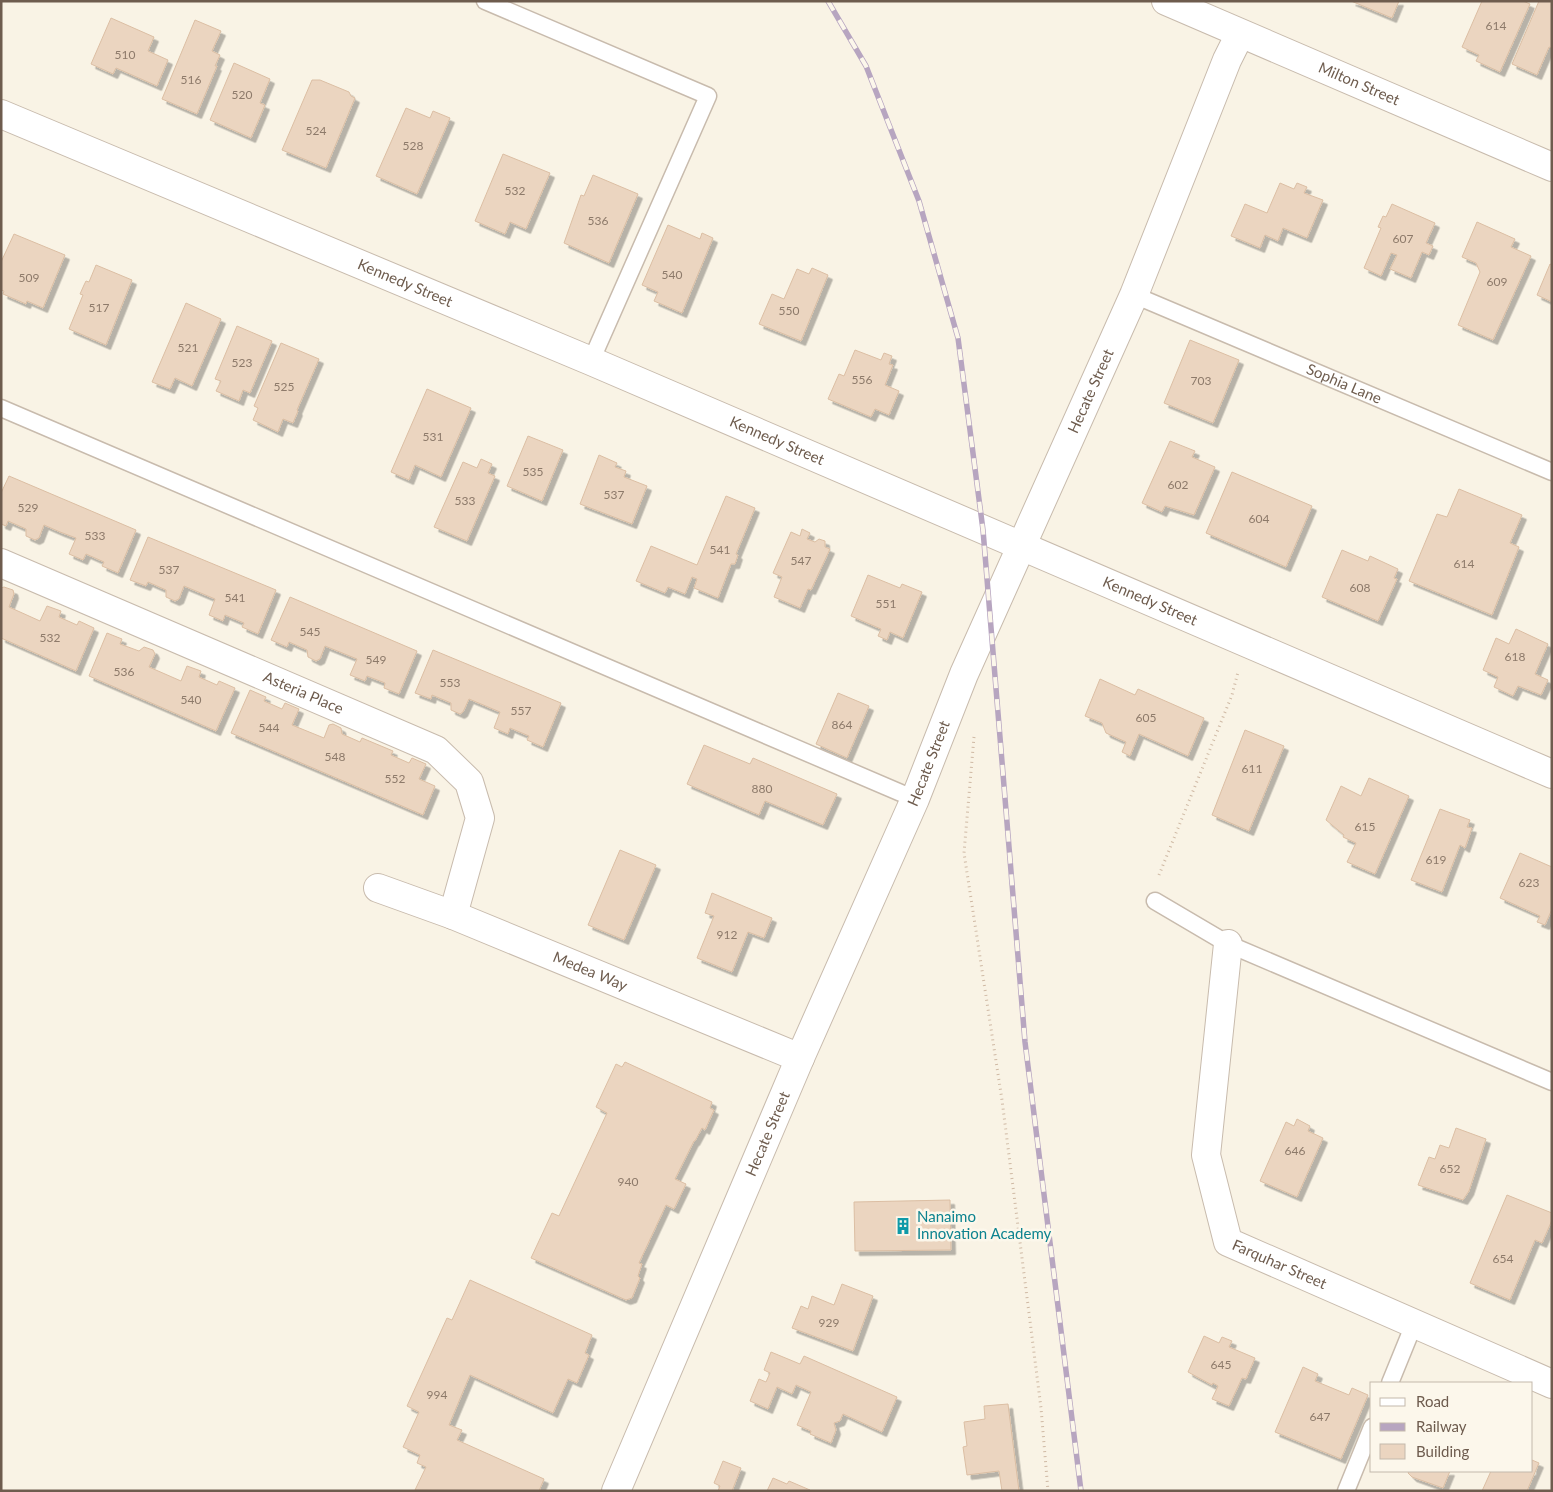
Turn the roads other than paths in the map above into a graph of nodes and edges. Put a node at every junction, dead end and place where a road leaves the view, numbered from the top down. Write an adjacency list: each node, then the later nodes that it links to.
1 (486, 1): 7 (lane)
2 (1166, 1): 3 (street, Milton Street)
3 (1240, 34): 5 (street, Milton Street); 6 (street, Hecate Street)
4 (1, 114): 7 (street, Kennedy Street)
5 (1552, 167)
6 (1134, 295): 9 (lane, Sophia Lane); 10 (street, Hecate Street)
7 (591, 362): 10 (street, Kennedy Street)
8 (1, 408): 13 (lane)
9 (1552, 472)
10 (1021, 546): 12 (street, Kennedy Street); 13 (street, Hecate Street)
11 (1, 563): 16 (street, Asteria Place)
12 (1552, 774)
13 (915, 800): 18 (street, Hecate Street)
14 (378, 888): 16 (street, Medea Way)
15 (1155, 901): 17 (lane)
16 (453, 915): 18 (street, Medea Way)
17 (1228, 944): 19 (lane); 20 (street, Farquhar Street)
18 (800, 1058): 24 (street, Hecate Street)
19 (1552, 1082)
20 (1414, 1324): 21 (lane); 22 (street, Farquhar Street)
21 (1390, 1382)
22 (1552, 1384)
23 (1370, 1432): 25 (lane)
24 (616, 1491)
25 (1346, 1491)

